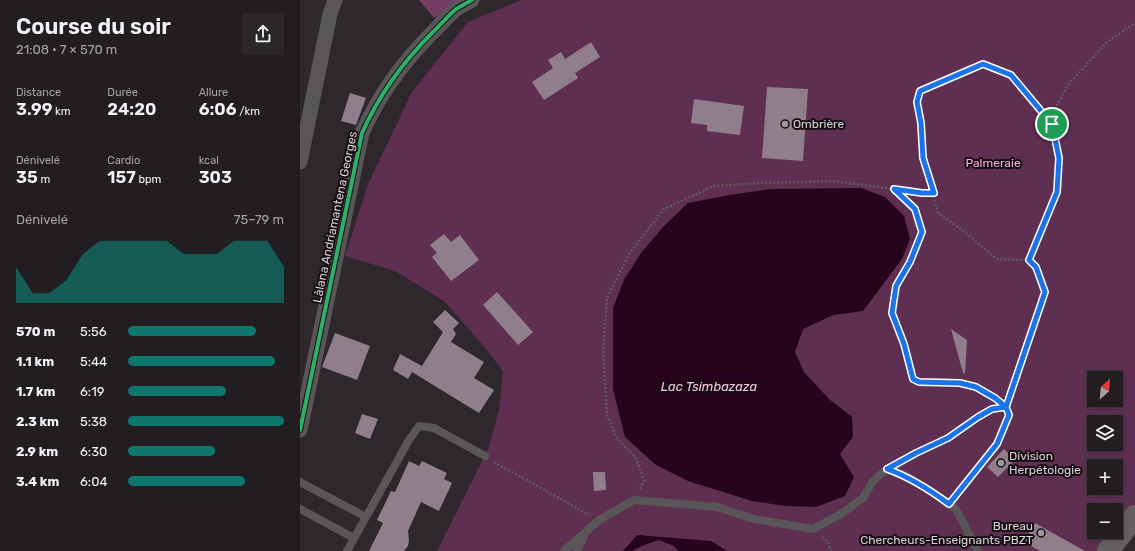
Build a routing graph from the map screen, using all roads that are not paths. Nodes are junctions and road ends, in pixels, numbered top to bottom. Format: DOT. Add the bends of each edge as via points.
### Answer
graph roads {
  1 [pos="335,0"];
  2 [pos="472,0"];
  3 [pos="300,162"];
  4 [pos="300,430"];
  5 [pos="485,456"];
  6 [pos="300,482"];
  7 [pos="300,509"];
  8 [pos="1135,516"];
  9 [pos="366,517"];
  10 [pos="586,532"];
  11 [pos="354,538"];
  12 [pos="347,551"];
  13 [pos="564,551"];
  14 [pos="577,551"];
  15 [pos="978,551"];
  16 [pos="1108,551"];
  1 -- 3 [label="street"];
  2 -- 4 [label="street, Làlana Andriamantena Georges" via="456,9 402,66 370,115 362,133"];
  5 -- 9 [label="lane" via="434,428 419,426"];
  6 -- 9 [label="lane"];
  7 -- 11 [label="lane"];
  8 -- 16 [label="street"];
  9 -- 11 [label="lane"];
  10 -- 13 [label="lane"];
  10 -- 14 [label="lane"];
  10 -- 15 [label="lane" via="599,520 634,500 717,507 754,519 813,529 841,514 863,498 873,481 887,469 904,475 956,509"];
  11 -- 12 [label="lane"];
}
